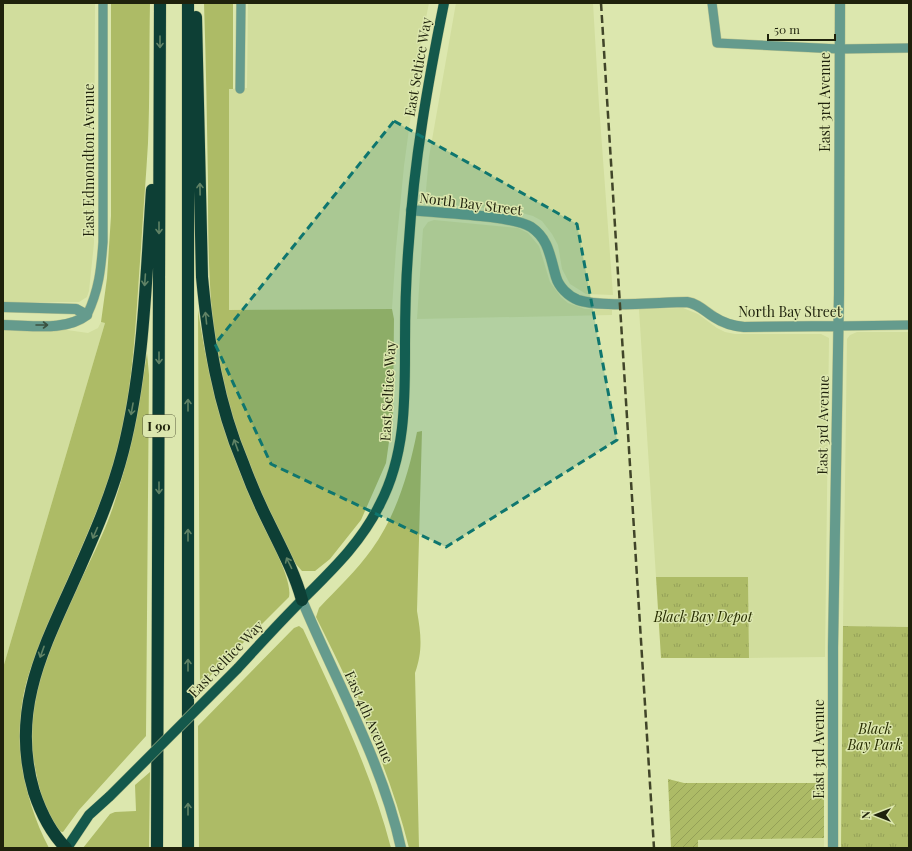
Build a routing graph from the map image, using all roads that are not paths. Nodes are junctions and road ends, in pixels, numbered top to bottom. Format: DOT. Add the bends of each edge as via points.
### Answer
graph roads {
  1 [pos="103,3"];
  2 [pos="160,3"];
  3 [pos="188,3"];
  4 [pos="195,3"];
  5 [pos="241,3"];
  6 [pos="444,3"];
  7 [pos="712,3"];
  8 [pos="840,3"];
  9 [pos="909,48"];
  10 [pos="839,49"];
  11 [pos="160,88"];
  12 [pos="240,88"];
  13 [pos="411,210"];
  14 [pos="3,307"];
  15 [pos="87,315"];
  16 [pos="3,325"];
  17 [pos="909,325"];
  18 [pos="838,326"];
  19 [pos="302,600"];
  20 [pos="66,848"];
  21 [pos="157,848"];
  22 [pos="188,848"];
  23 [pos="401,848"];
  24 [pos="832,848"];
  1 -- 15 [label="street, East Edmondton Avenue" via="103,242 96,297"];
  2 -- 11 [label="highway, I 90, one-way"];
  22 -- 3 [label="highway, I 90, one-way"];
  19 -- 4 [label="highway, one-way" via="291,567 266,518 239,455 212,361 202,277"];
  5 -- 12 [label="street"];
  6 -- 13 [label="main road, East Seltice Way" via="421,127"];
  7 -- 10 [label="street" via="717,43"];
  8 -- 10 [label="street, East 3rd Avenue"];
  9 -- 10 [label="street"];
  10 -- 18 [label="street, East 3rd Avenue"];
  11 -- 20 [label="highway, one-way" via="140,344 129,426 106,505 43,650 30,692 26,716 26,753 30,779 44,820"];
  11 -- 21 [label="highway, I 90, one-way"];
  13 -- 18 [label="street, North Bay Street" via="506,219 529,226 538,232 547,244 559,284 569,295 581,301 687,302 732,326"];
  13 -- 19 [label="main road, East Seltice Way" via="406,284 405,396 397,462 380,504 362,536"];
  14 -- 15 [label="street" via="76,308"];
  16 -- 15 [label="street, one-way" via="61,326 78,322"];
  17 -- 18 [label="street, North Bay Street"];
  18 -- 24 [label="street, East 3rd Avenue"];
  19 -- 20 [label="main road, East Seltice Way, bridge" via="90,815"];
  19 -- 23 [label="street, East 4th Avenue" via="374,763"];
}
